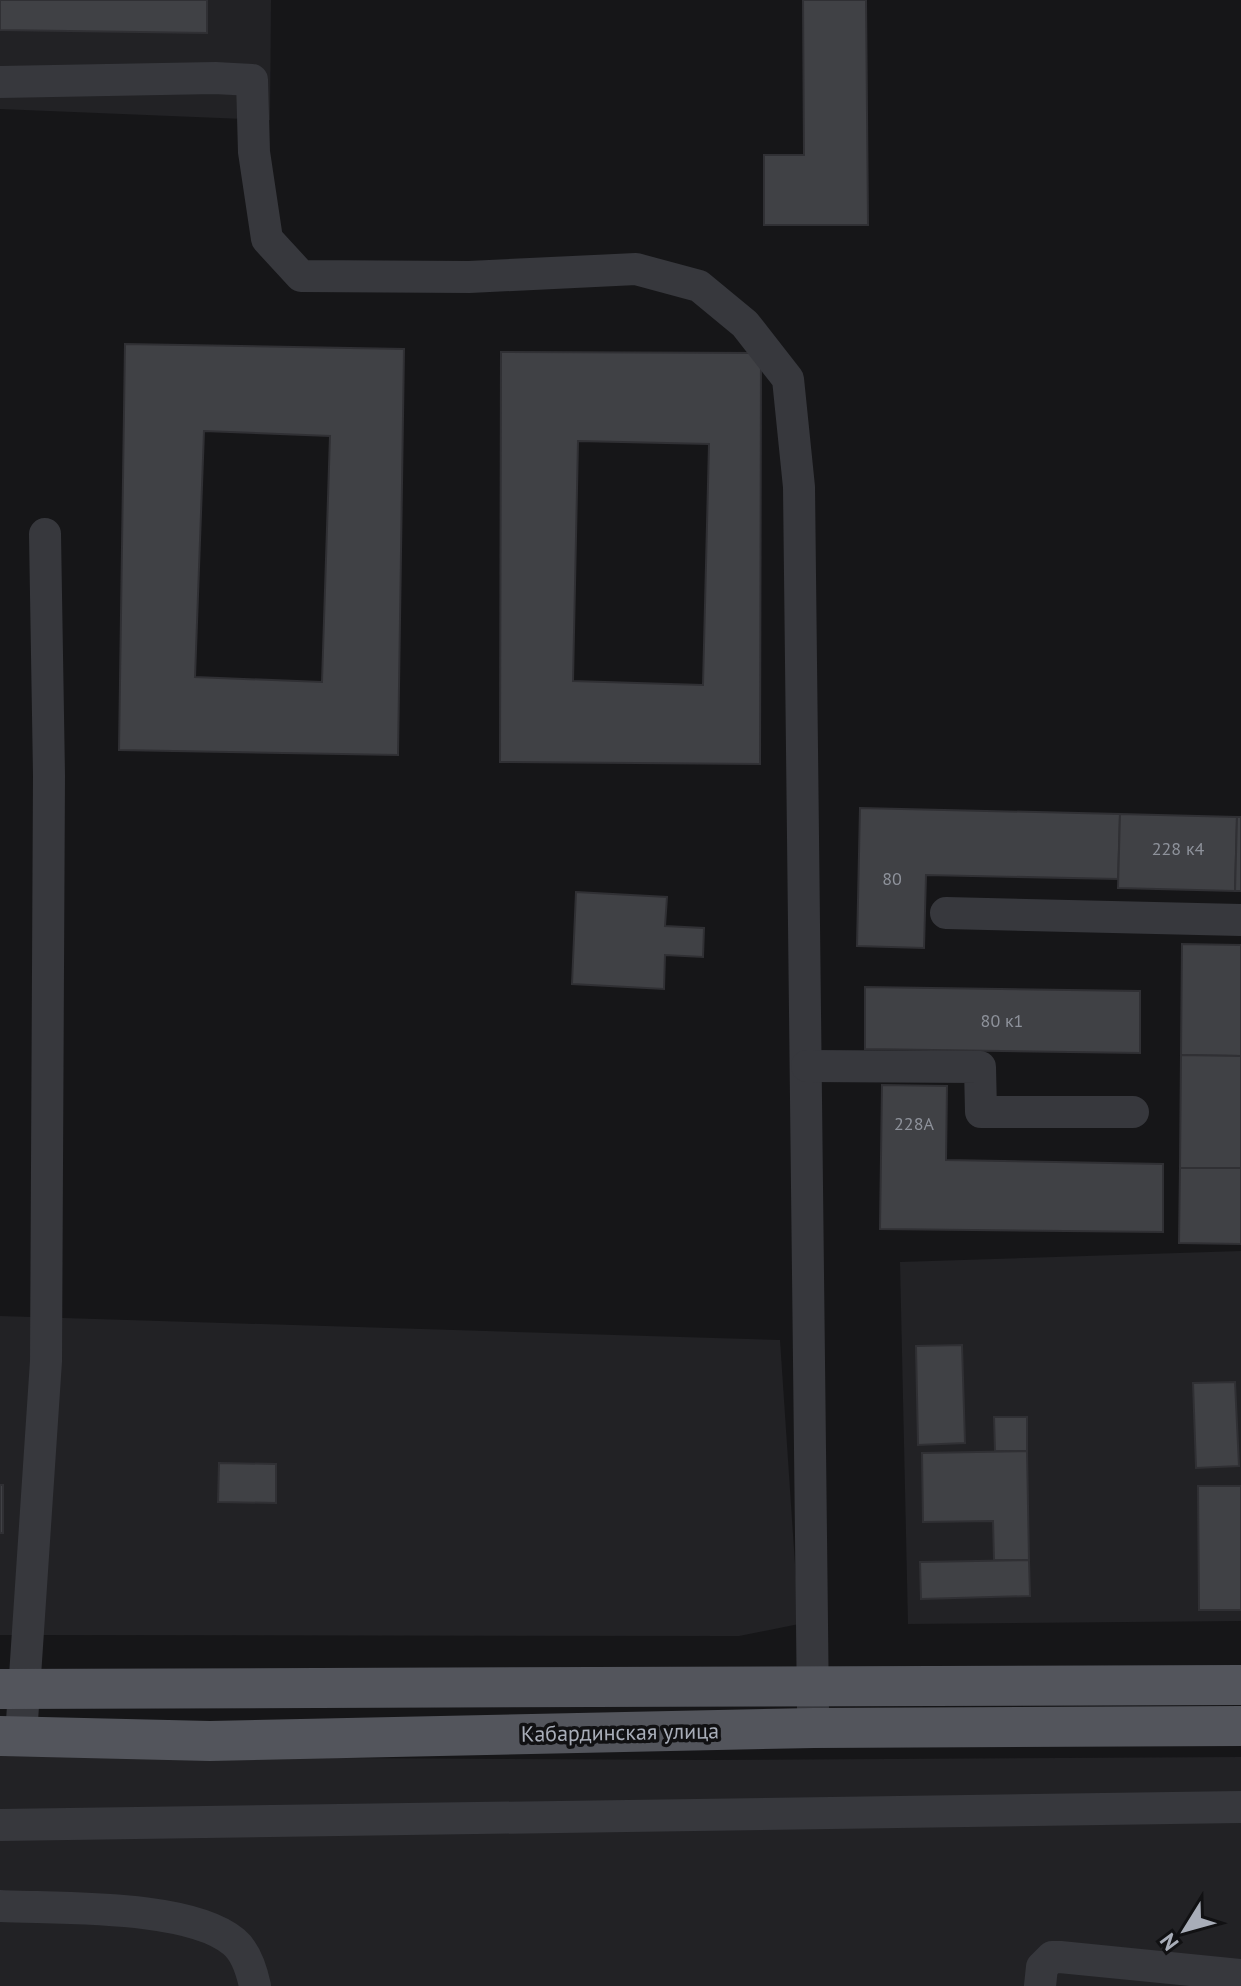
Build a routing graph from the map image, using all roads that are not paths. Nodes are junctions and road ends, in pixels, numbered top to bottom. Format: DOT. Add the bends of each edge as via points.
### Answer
graph roads {
  1 [pos="0,82"];
  2 [pos="45,534"];
  3 [pos="946,913"];
  4 [pos="1241,920"];
  5 [pos="807,1066"];
  6 [pos="1133,1112"];
  7 [pos="1241,1685"];
  8 [pos="812,1688"];
  9 [pos="12,1689"];
  10 [pos="1241,1726"];
  11 [pos="814,1728"];
  12 [pos="10,1736"];
  13 [pos="1241,1807"];
  14 [pos="0,1825"];
  15 [pos="0,1906"];
  16 [pos="1241,1975"];
  17 [pos="255,1986"];
  18 [pos="1040,1986"];
  1 -- 5 [label="lane" via="252,80 254,152 267,239 301,276 469,277 636,269 699,286 745,324 788,379 799,487"];
  2 -- 9 [label="lane" via="46,1361"];
  3 -- 4 [label="lane"];
  5 -- 6 [label="lane" via="980,1067 981,1112"];
  5 -- 8 [label="lane"];
  7 -- 8 [label="main road, Кабардинская улица"];
  8 -- 9 [label="main road, Кабардинская улица"];
  8 -- 11 [label="lane"];
  9 -- 12 [label="lane"];
  10 -- 11 [label="main road, Кабардинская улица"];
  11 -- 12 [label="main road, Кабардинская улица" via="210,1741"];
  13 -- 14 [label="lane"];
  15 -- 17 [label="lane" via="166,1914 236,1943"];
  16 -- 18 [label="lane" via="1052,1957 1042,1967"];
}
